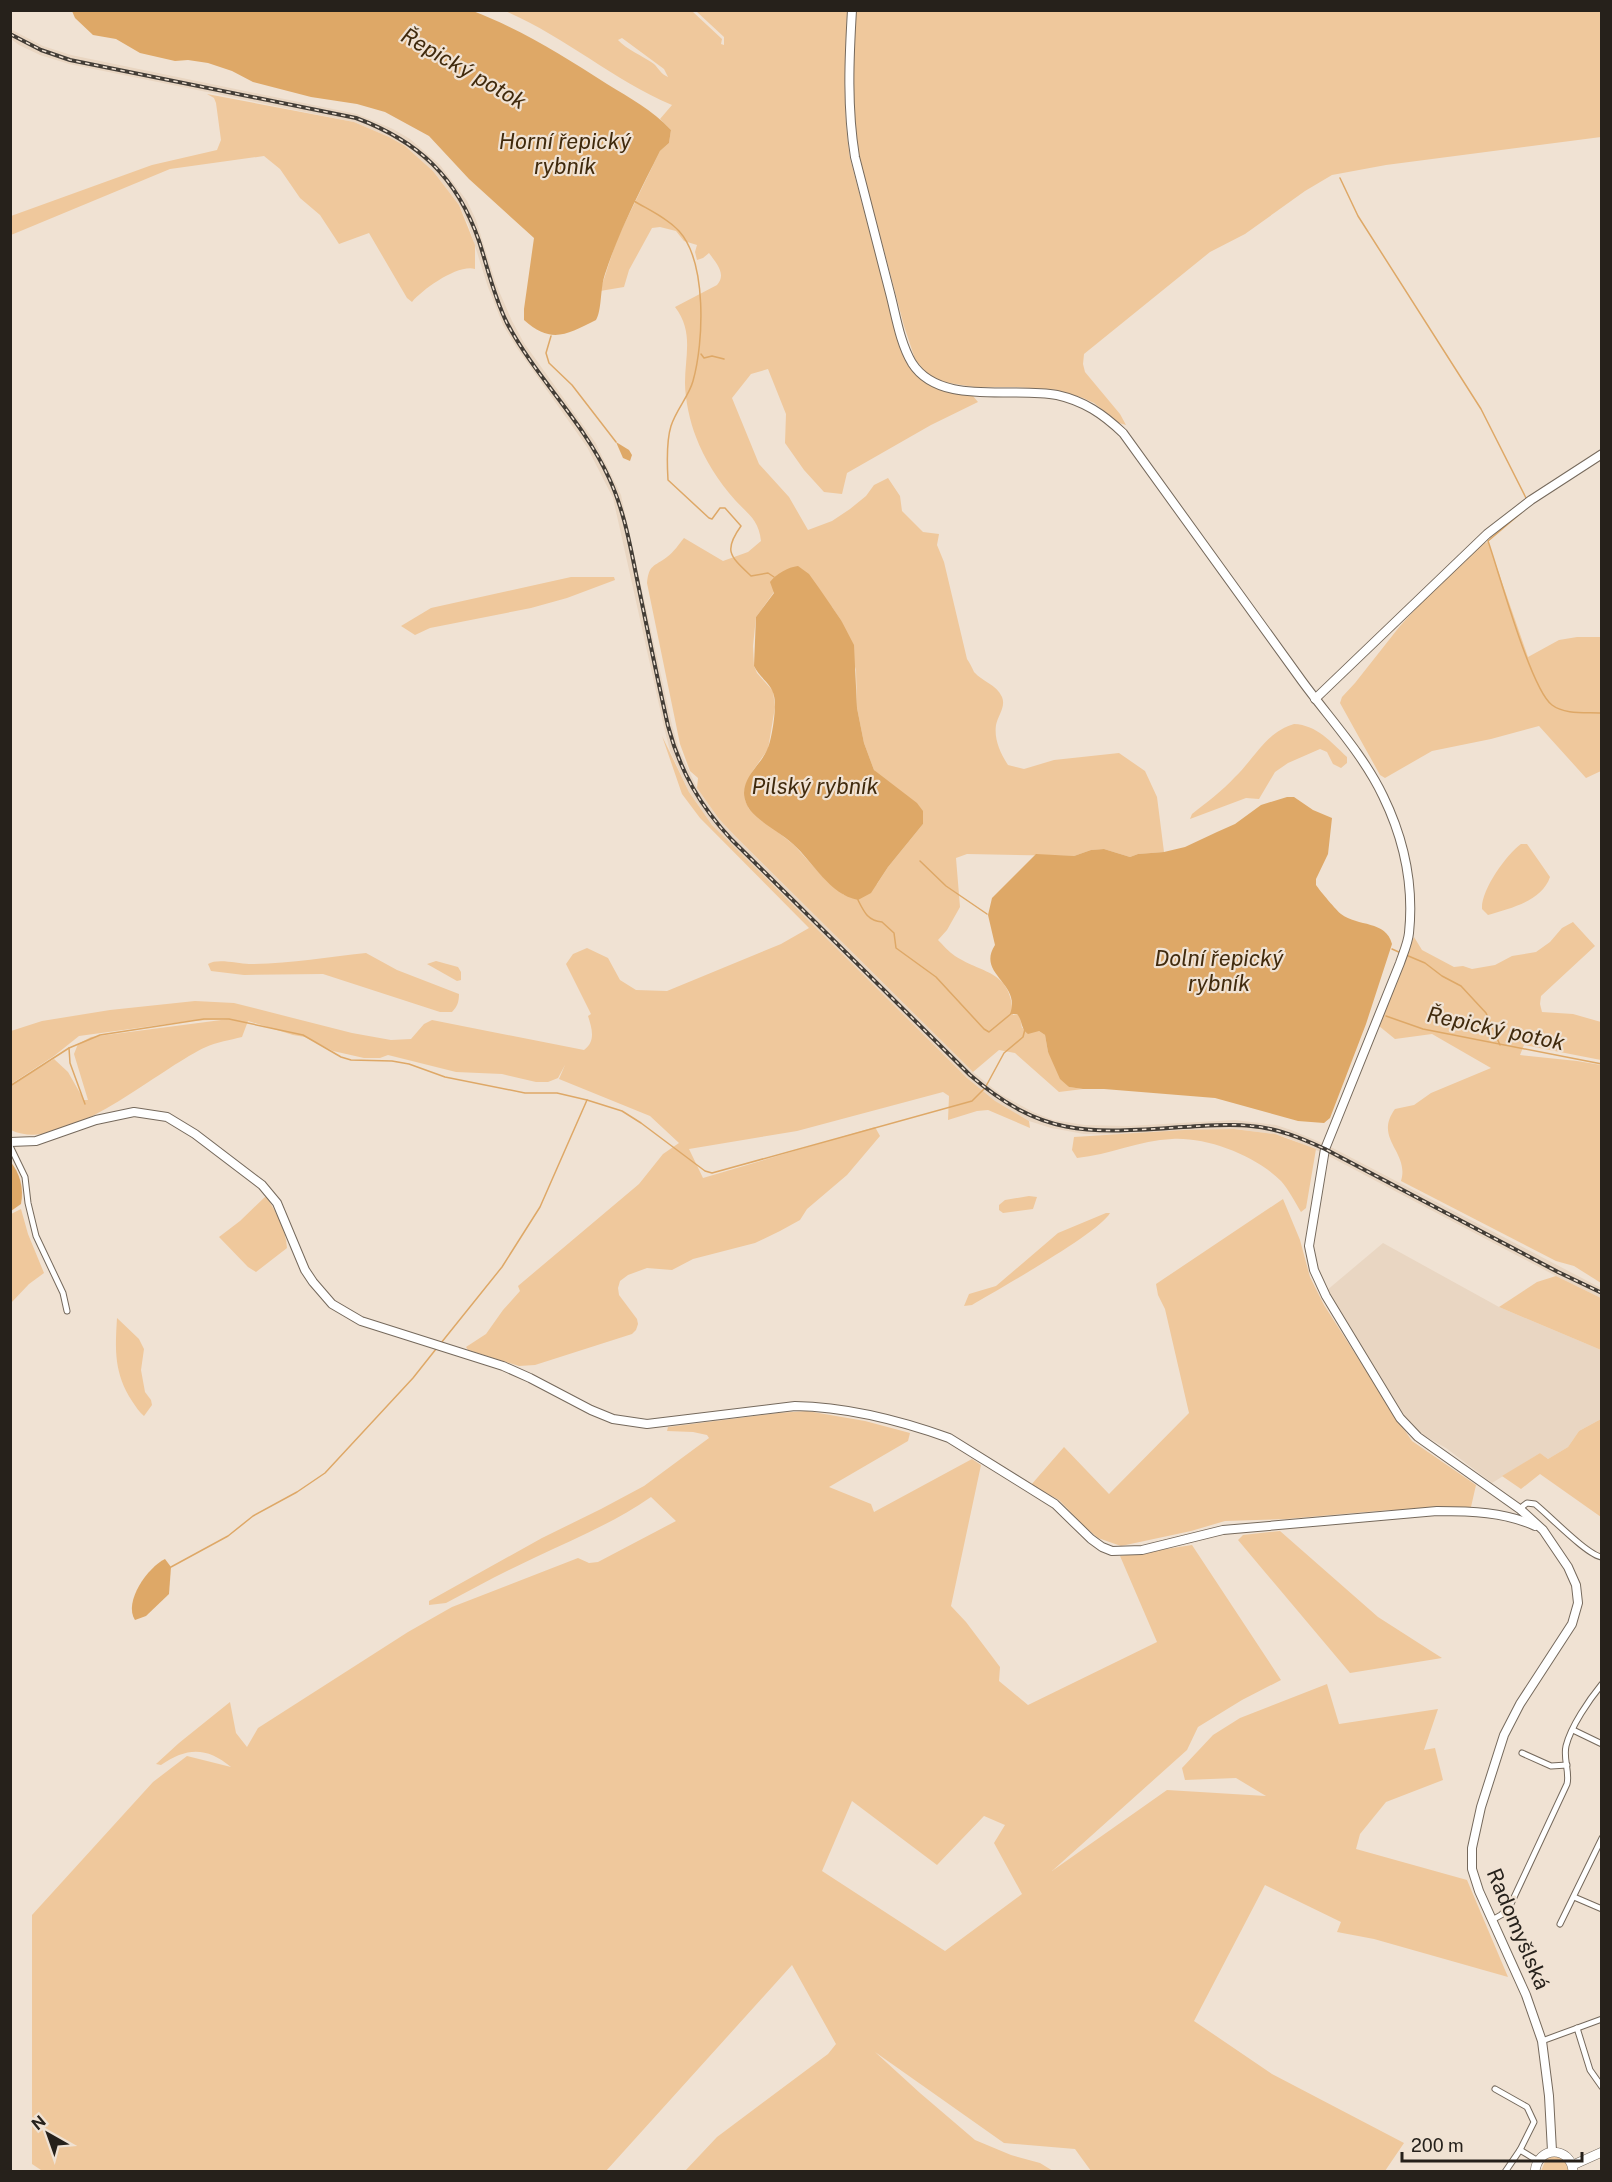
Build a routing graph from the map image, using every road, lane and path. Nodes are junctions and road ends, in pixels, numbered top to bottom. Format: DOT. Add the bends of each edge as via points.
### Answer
graph roads {
  1 [pos="852,10"];
  2 [pos="1602,454"];
  3 [pos="1315,699"];
  4 [pos="10,1144"];
  5 [pos="67,1311"];
  6 [pos="1519,1514"];
  7 [pos="1602,1557"];
  8 [pos="1602,1684"];
  9 [pos="1574,1730"];
  10 [pos="1602,1744"];
  11 [pos="1522,1753"];
  12 [pos="1567,1765"];
  13 [pos="1602,1838"];
  14 [pos="1574,1897"];
  15 [pos="1602,1909"];
  16 [pos="1492,1920"];
  17 [pos="1560,1923"];
  18 [pos="1602,2019"];
  19 [pos="1577,2028"];
  20 [pos="1542,2041"];
  21 [pos="1602,2086"];
  22 [pos="1495,2089"];
  23 [pos="1520,2150"];
  24 [pos="1552,2151"];
  25 [pos="1602,2152"];
  26 [pos="1538,2161"];
  27 [pos="1573,2168"];
  28 [pos="1505,2172"];
  29 [pos="1535,2172"];
  1 -- 3 [label="main road, Radomyšlská" via="850,129 911,362 928,381 942,386 974,392 1056,395 1082,402 1106,417 1123,433"];
  2 -- 3 [label="main road" via="1487,534"];
  3 -- 6 [label="main road, Radomyšlská" via="1384,796 1403,853 1411,895 1409,935 1400,963 1322,1161 1309,1246 1318,1282 1410,1429"];
  4 -- 5 [label="street" via="25,1177 36,1236 63,1293"];
  4 -- 6 [label="main road" via="36,1141 114,1115 134,1112 166,1117 262,1185 277,1203 313,1282 332,1304 362,1321 502,1366 613,1419 647,1424 795,1406 863,1413 931,1432 949,1438 1055,1504 1091,1539 1112,1551 1142,1550 1233,1528 1437,1511"];
  6 -- 7 [label="street" via="1527,1503 1534,1504 1587,1550"];
  6 -- 16 [label="main road, Radomyšlská" via="1543,1530 1573,1576 1578,1603 1572,1624 1504,1735 1482,1807 1472,1848 1472,1869"];
  8 -- 9 [label="street"];
  9 -- 10 [label="street"];
  9 -- 12 [label="street" via="1566,1745"];
  11 -- 12 [label="street" via="1551,1766"];
  12 -- 16 [label="street" via="1567,1784 1509,1908"];
  13 -- 14 [label="street"];
  14 -- 15 [label="street"];
  14 -- 17 [label="street"];
  16 -- 20 [label="main road, Radomyšlská"];
  18 -- 19 [label="street"];
  19 -- 20 [label="street"];
  19 -- 21 [label="street" via="1590,2070"];
  20 -- 24 [label="main road, Radomyšlská"];
  22 -- 23 [label="street" via="1527,2107 1534,2118"];
  23 -- 26 [label="street"];
  23 -- 28 [label="street"];
  24 -- 26 [label="main road"];
  24 -- 27 [label="main road" via="1567,2156"];
  25 -- 27 [label="main road"];
  26 -- 29 [label="main road"];
}
